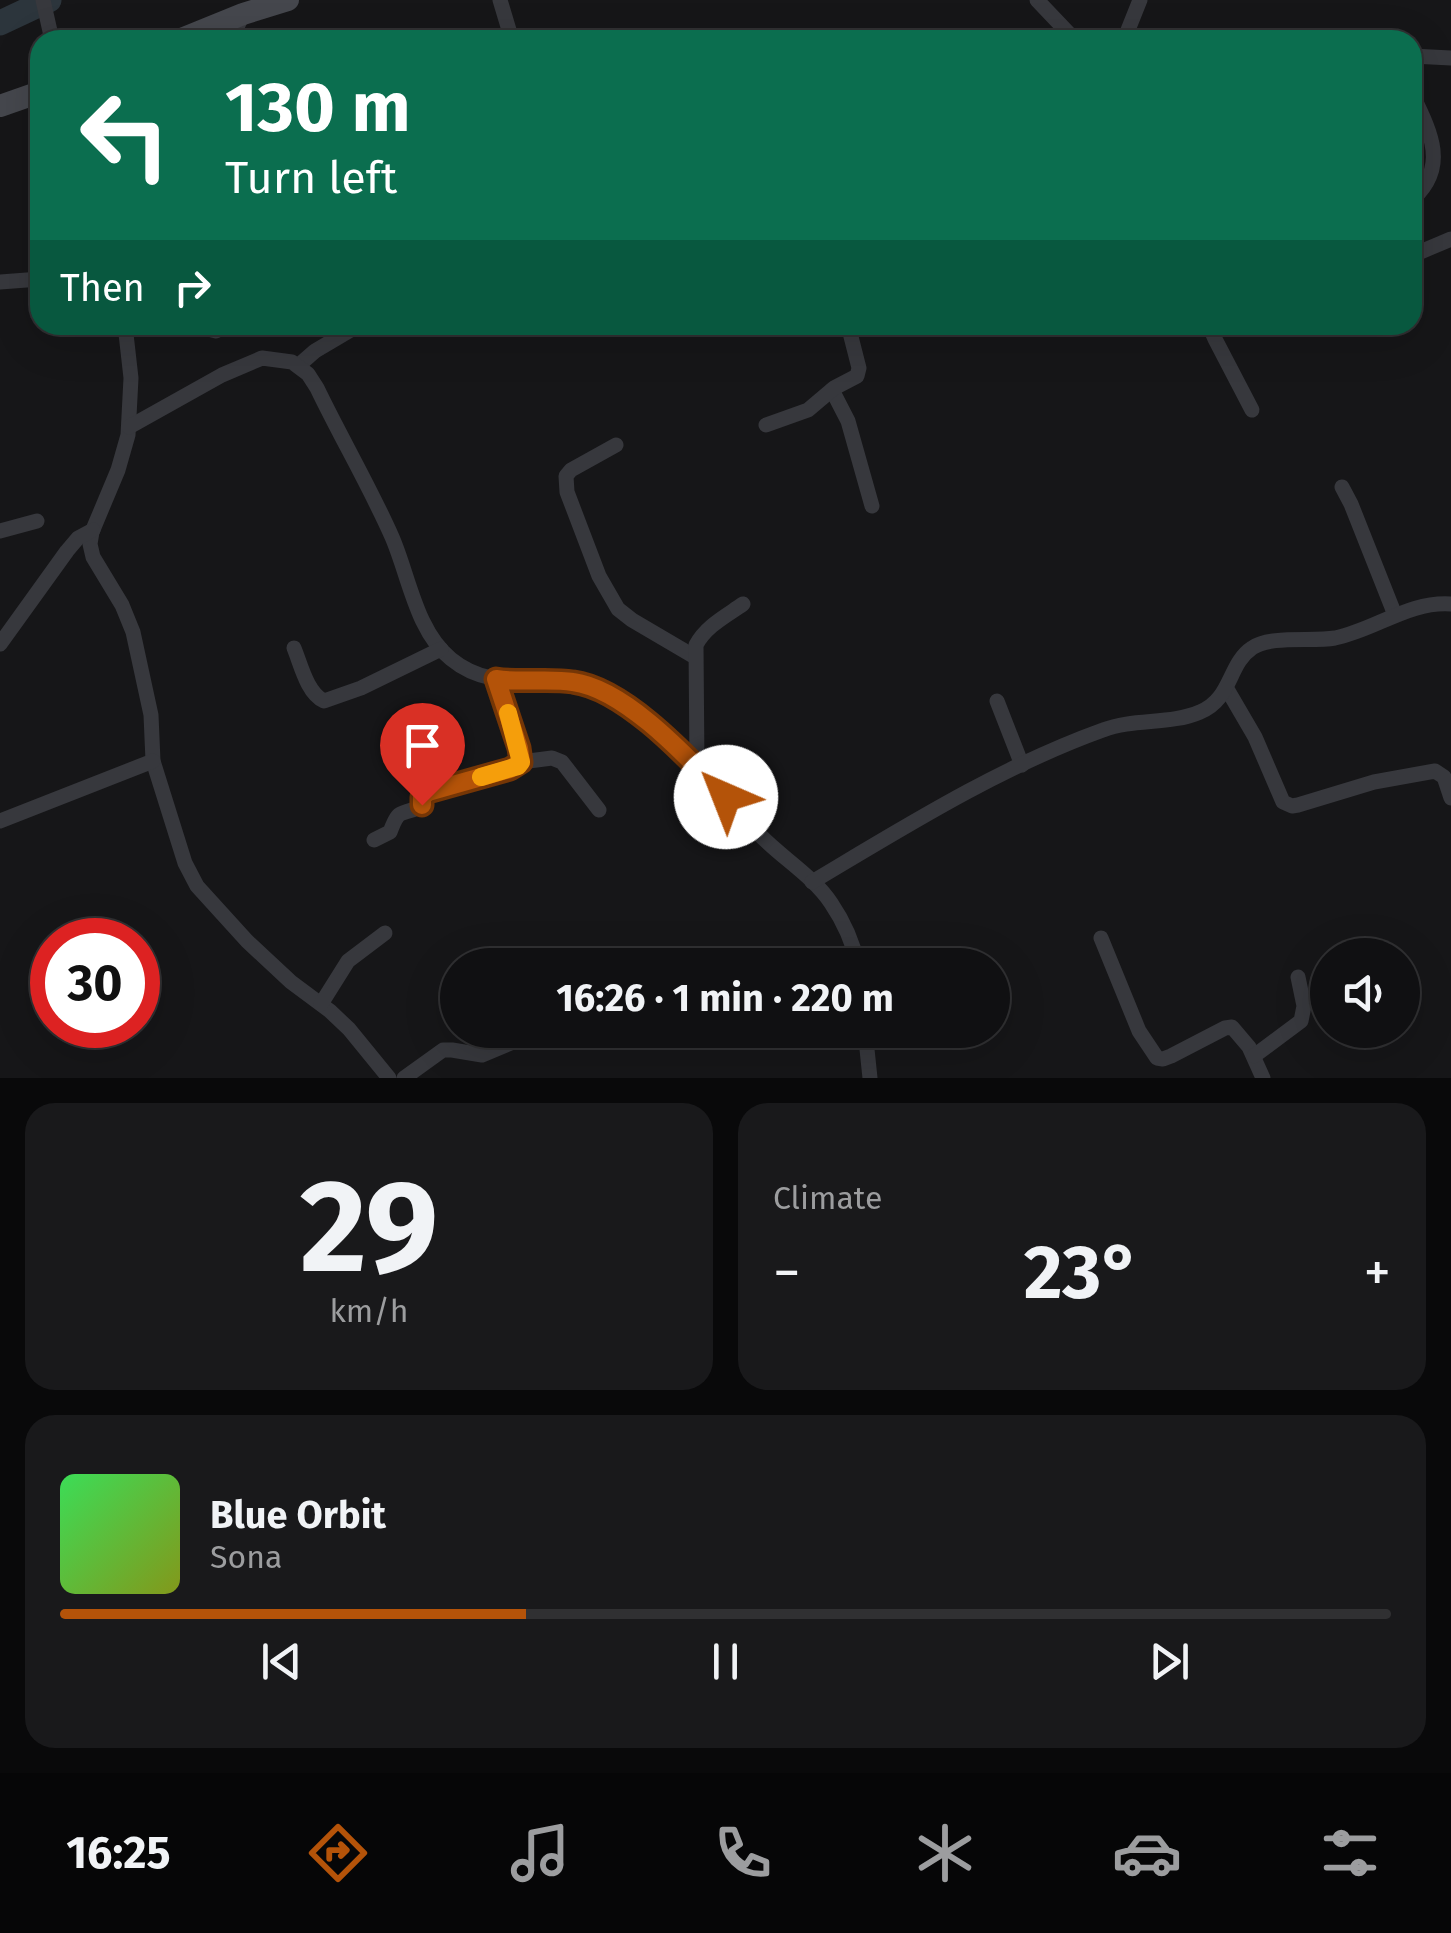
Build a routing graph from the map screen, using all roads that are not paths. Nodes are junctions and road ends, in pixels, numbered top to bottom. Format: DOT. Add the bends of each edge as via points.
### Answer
graph roads {
  1 [pos="288,0"];
  2 [pos="500,0"];
  3 [pos="1037,0"];
  4 [pos="1140,0"];
  5 [pos="43,3"];
  6 [pos="244,14"];
  7 [pos="50,30"];
  8 [pos="203,30"];
  9 [pos="236,30"];
  10 [pos="509,30"];
  11 [pos="1066,30"];
  12 [pos="1128,30"];
  13 [pos="1422,57"];
  14 [pos="1451,58"];
  15 [pos="30,96"];
  16 [pos="0,106"];
  17 [pos="1422,115"];
  18 [pos="1422,189"];
  19 [pos="1451,239"];
  20 [pos="1422,251"];
  21 [pos="30,280"];
  22 [pos="0,282"];
  23 [pos="126,335"];
  24 [pos="342,335"];
  25 [pos="851,335"];
  26 [pos="1213,335"];
  27 [pos="299,366"];
  28 [pos="832,390"];
  29 [pos="1252,410"];
  30 [pos="766,425"];
  31 [pos="129,427"];
  32 [pos="616,445"];
  33 [pos="1342,487"];
  34 [pos="872,506"];
  35 [pos="36,521"];
  36 [pos="93,530"];
  37 [pos="0,531"];
  38 [pos="743,604"];
  39 [pos="1451,604"];
  40 [pos="1395,616"];
  41 [pos="0,644"];
  42 [pos="294,648"];
  43 [pos="441,648"];
  44 [pos="695,656"];
  45 [pos="496,679"];
  46 [pos="1226,689"];
  47 [pos="996,701"];
  48 [pos="153,761"];
  49 [pos="521,762"];
  50 [pos="1022,765"];
  51 [pos="697,766"];
  52 [pos="1451,798"];
  53 [pos="599,810"];
  54 [pos="0,821"];
  55 [pos="374,840"];
  56 [pos="812,882"];
  57 [pos="385,933"];
  58 [pos="1101,938"];
  59 [pos="854,948"];
  60 [pos="1298,977"];
  61 [pos="320,1004"];
  62 [pos="500,1048"];
  63 [pos="866,1048"];
  64 [pos="1254,1056"];
  65 [pos="389,1078"];
  66 [pos="404,1078"];
  67 [pos="870,1078"];
  68 [pos="1263,1078"];
  1 -- 6 [label="main road"];
  2 -- 10 [label="street"];
  3 -- 11 [label="street"];
  4 -- 12 [label="street"];
  5 -- 7 [label="street"];
  6 -- 8 [label="main road"];
  6 -- 9 [label="street"];
  13 -- 14 [label="street"];
  15 -- 16 [label="main road"];
  17 -- 18 [label="street" via="1434,146"];
  19 -- 20 [label="street"];
  21 -- 22 [label="street"];
  23 -- 31 [label="street"];
  24 -- 27 [label="street"];
  25 -- 28 [label="street" via="859,373"];
  26 -- 29 [label="street"];
  27 -- 31 [label="street" via="286,359 251,361"];
  27 -- 43 [label="street" via="374,499 422,618"];
  28 -- 30 [label="street" via="808,410"];
  28 -- 34 [label="street"];
  31 -- 36 [label="street"];
  32 -- 44 [label="street" via="566,476 598,576 618,609"];
  33 -- 40 [label="street"];
  35 -- 37 [label="street"];
  36 -- 41 [label="street" via="66,550"];
  36 -- 48 [label="street" via="92,552 136,643"];
  38 -- 44 [label="street" via="701,635"];
  39 -- 40 [label="street"];
  40 -- 46 [label="street" via="1338,638 1256,645"];
  42 -- 43 [label="street" via="312,690 324,701"];
  43 -- 45 [label="street" via="462,667"];
  44 -- 51 [label="street"];
  45 -- 49 [label="street"];
  45 -- 51 [label="street" via="596,688"];
  46 -- 50 [label="street" via="1196,714 1118,724"];
  46 -- 52 [label="street" via="1286,805 1435,771"];
  47 -- 50 [label="street"];
  48 -- 54 [label="street"];
  48 -- 61 [label="street" via="184,863 198,886 247,941"];
  49 -- 53 [label="street" via="562,762"];
  49 -- 55 [label="street" via="428,792 420,806 395,816 390,832"];
  50 -- 56 [label="street"];
  51 -- 56 [label="street"];
  56 -- 59 [label="street" via="830,900"];
  57 -- 61 [label="street" via="348,961"];
  58 -- 64 [label="street" via="1156,1058 1229,1028"];
  60 -- 64 [label="street" via="1301,1021"];
  61 -- 65 [label="street"];
  62 -- 66 [label="street" via="482,1056 443,1050"];
  63 -- 67 [label="street"];
  64 -- 68 [label="street"];
}
